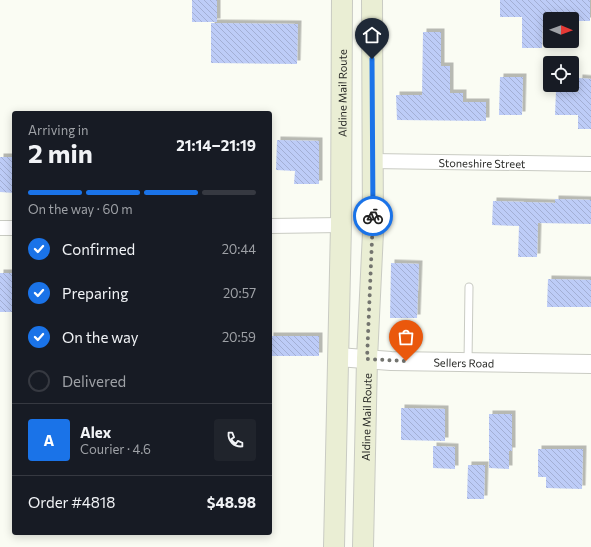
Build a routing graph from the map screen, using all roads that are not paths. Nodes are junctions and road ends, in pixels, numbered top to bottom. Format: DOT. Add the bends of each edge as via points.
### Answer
graph roads {
  1 [pos="342,0"];
  2 [pos="372,0"];
  3 [pos="372,161"];
  4 [pos="591,164"];
  5 [pos="341,225"];
  6 [pos="272,226"];
  7 [pos="0,228"];
  8 [pos="12,228"];
  9 [pos="469,287"];
  10 [pos="338,357"];
  11 [pos="367,359"];
  12 [pos="468,362"];
  13 [pos="591,364"];
  14 [pos="334,547"];
  15 [pos="363,547"];
  1 -- 5 [label="main road, Aldine Mail Route"];
  2 -- 3 [label="main road, Aldine Mail Route"];
  3 -- 4 [label="street, Stoneshire Street"];
  3 -- 11 [label="main road, Aldine Mail Route" via="373,232"];
  5 -- 6 [label="street"];
  5 -- 10 [label="main road, Aldine Mail Route"];
  7 -- 8 [label="street"];
  9 -- 12 [label="lane"];
  10 -- 11 [label="street, Sellers Road"];
  10 -- 14 [label="main road, Aldine Mail Route"];
  11 -- 12 [label="street, Sellers Road"];
  11 -- 15 [label="main road, Aldine Mail Route"];
  12 -- 13 [label="street, Sellers Road"];
}
